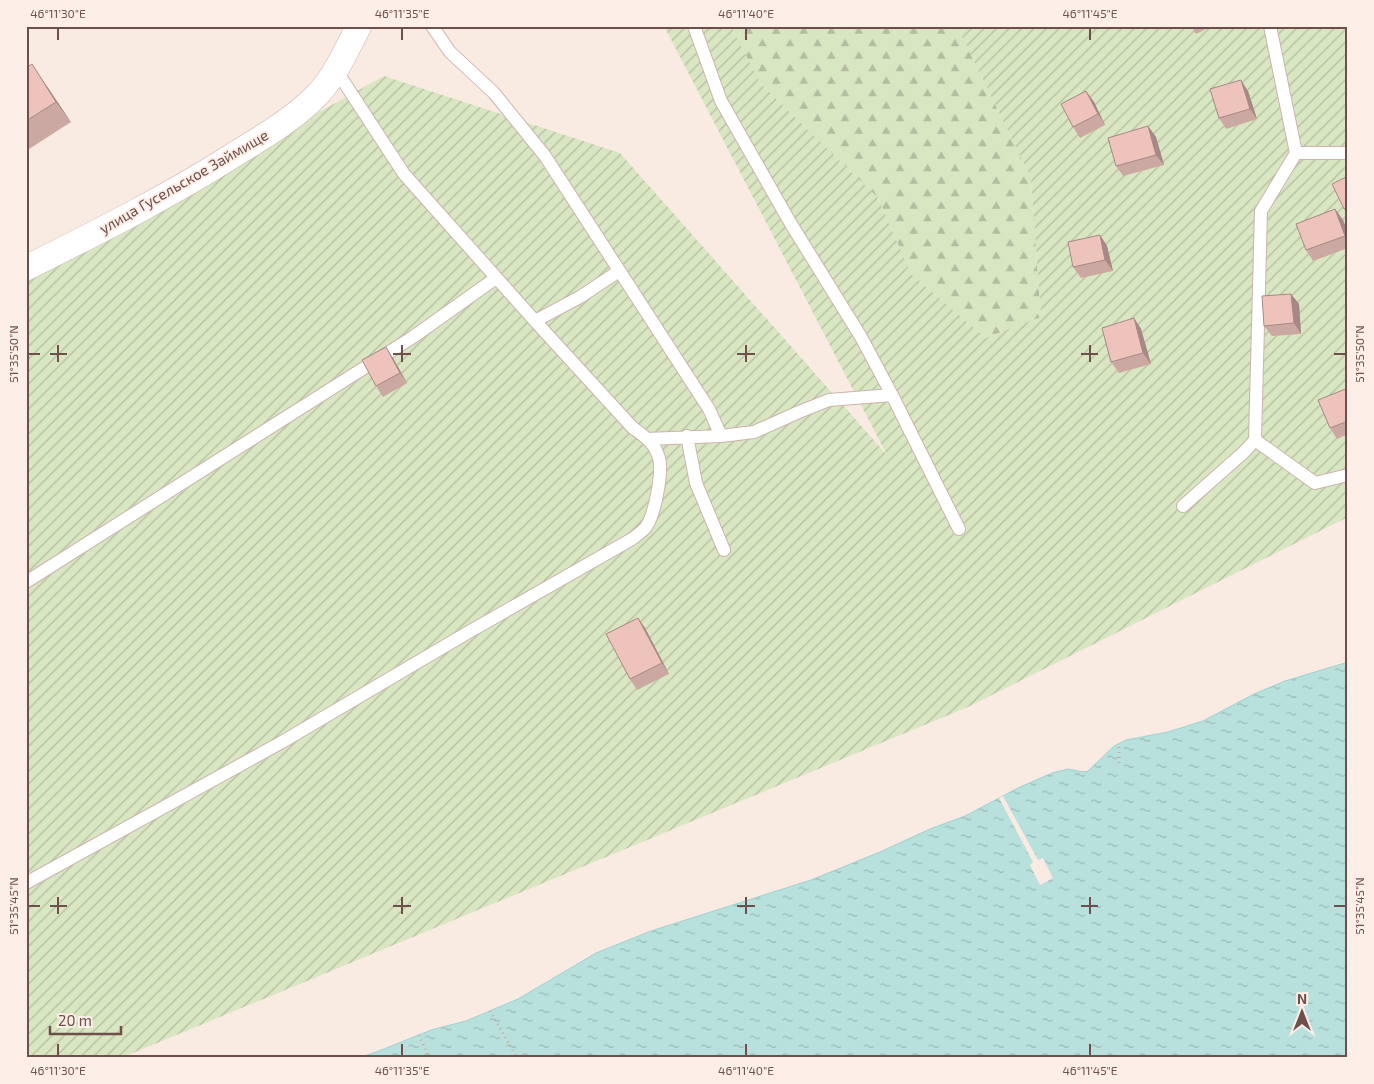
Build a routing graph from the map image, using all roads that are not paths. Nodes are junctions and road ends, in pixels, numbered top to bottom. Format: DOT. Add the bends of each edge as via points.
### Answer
graph roads {
  1 [pos="359,26"];
  2 [pos="432,26"];
  3 [pos="694,26"];
  4 [pos="1270,26"];
  5 [pos="336,70"];
  6 [pos="1296,153"];
  7 [pos="1348,153"];
  8 [pos="26,268"];
  9 [pos="620,271"];
  10 [pos="496,278"];
  11 [pos="535,322"];
  12 [pos="892,395"];
  13 [pos="687,436"];
  14 [pos="721,436"];
  15 [pos="648,439"];
  16 [pos="1255,440"];
  17 [pos="1348,476"];
  18 [pos="1183,506"];
  19 [pos="959,529"];
  20 [pos="724,550"];
  21 [pos="26,582"];
  22 [pos="26,883"];
  1 -- 5 [label="street, улица Гусельское Займище"];
  2 -- 9 [label="lane" via="450,52 494,93 544,156"];
  3 -- 12 [label="lane" via="721,100"];
  4 -- 6 [label="lane"];
  5 -- 8 [label="street, улица Гусельское Займище" via="316,96 278,128 158,200"];
  5 -- 10 [label="lane" via="404,174"];
  6 -- 7 [label="lane"];
  6 -- 16 [label="lane" via="1261,211"];
  9 -- 11 [label="lane"];
  9 -- 14 [label="lane" via="709,409"];
  10 -- 11 [label="lane"];
  10 -- 21 [label="lane" via="413,337"];
  11 -- 15 [label="lane" via="632,427"];
  12 -- 14 [label="lane" via="829,400 754,432"];
  12 -- 19 [label="lane"];
  13 -- 14 [label="lane"];
  13 -- 15 [label="lane"];
  13 -- 20 [label="lane" via="696,483"];
  15 -- 22 [label="lane" via="659,455 656,501 646,527 632,539 282,742"];
  16 -- 17 [label="lane" via="1315,483"];
  16 -- 18 [label="lane"];
}
